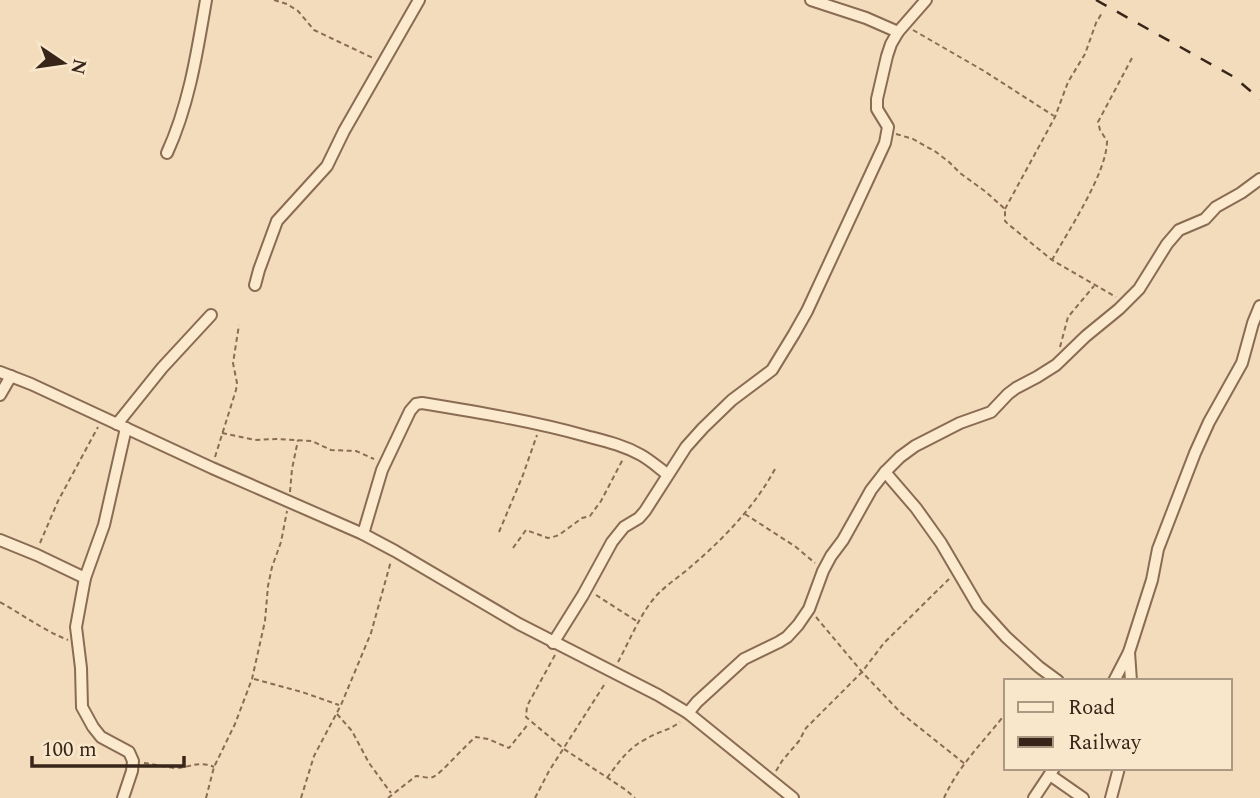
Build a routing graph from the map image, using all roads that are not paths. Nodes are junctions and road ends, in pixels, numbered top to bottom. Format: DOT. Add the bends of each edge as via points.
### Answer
graph roads {
  1 [pos="206,0"];
  2 [pos="419,0"];
  3 [pos="811,0"];
  4 [pos="926,0"];
  5 [pos="901,29"];
  6 [pos="167,153"];
  7 [pos="1260,179"];
  8 [pos="256,285"];
  9 [pos="1260,306"];
  10 [pos="211,315"];
  11 [pos="5,374"];
  12 [pos="0,395"];
  13 [pos="121,426"];
  14 [pos="885,472"];
  15 [pos="667,474"];
  16 [pos="363,534"];
  17 [pos="0,540"];
  18 [pos="85,578"];
  19 [pos="557,644"];
  20 [pos="1129,652"];
  21 [pos="1055,679"];
  22 [pos="1115,679"];
  23 [pos="1131,679"];
  24 [pos="688,713"];
  25 [pos="1118,770"];
  26 [pos="1052,772"];
  27 [pos="123,798"];
  28 [pos="793,798"];
  29 [pos="1034,798"];
  30 [pos="1083,798"];
  31 [pos="1111,798"];
  1 -- 6 [label="street" via="189,94"];
  2 -- 8 [label="street" via="327,166 277,221"];
  3 -- 5 [label="street"];
  4 -- 5 [label="street"];
  5 -- 15 [label="street" via="891,44 877,99 888,131 881,155 807,311 772,369 703,428"];
  7 -- 14 [label="street" via="1205,219 1179,230 1139,289 1056,365 1016,388 990,412 907,451"];
  9 -- 20 [label="street" via="1242,363 1203,435 1158,549"];
  10 -- 13 [label="street" via="162,368"];
  11 -- 12 [label="street"];
  11 -- 13 [label="street"];
  13 -- 16 [label="street"];
  13 -- 18 [label="street" via="104,524"];
  14 -- 21 [label="street" via="941,543 978,606"];
  14 -- 24 [label="street" via="823,571 805,617 787,637 744,659"];
  15 -- 16 [label="street" via="643,456 604,440 461,408 416,404 385,463"];
  15 -- 19 [label="street" via="645,511 611,542"];
  16 -- 19 [label="street"];
  17 -- 18 [label="street"];
  18 -- 27 [label="street" via="76,627 82,707 101,737 129,752 132,771"];
  19 -- 24 [label="street"];
  20 -- 22 [label="street"];
  20 -- 23 [label="street"];
  24 -- 28 [label="street"];
  25 -- 31 [label="street"];
  26 -- 29 [label="street"];
  26 -- 30 [label="street"];
}
